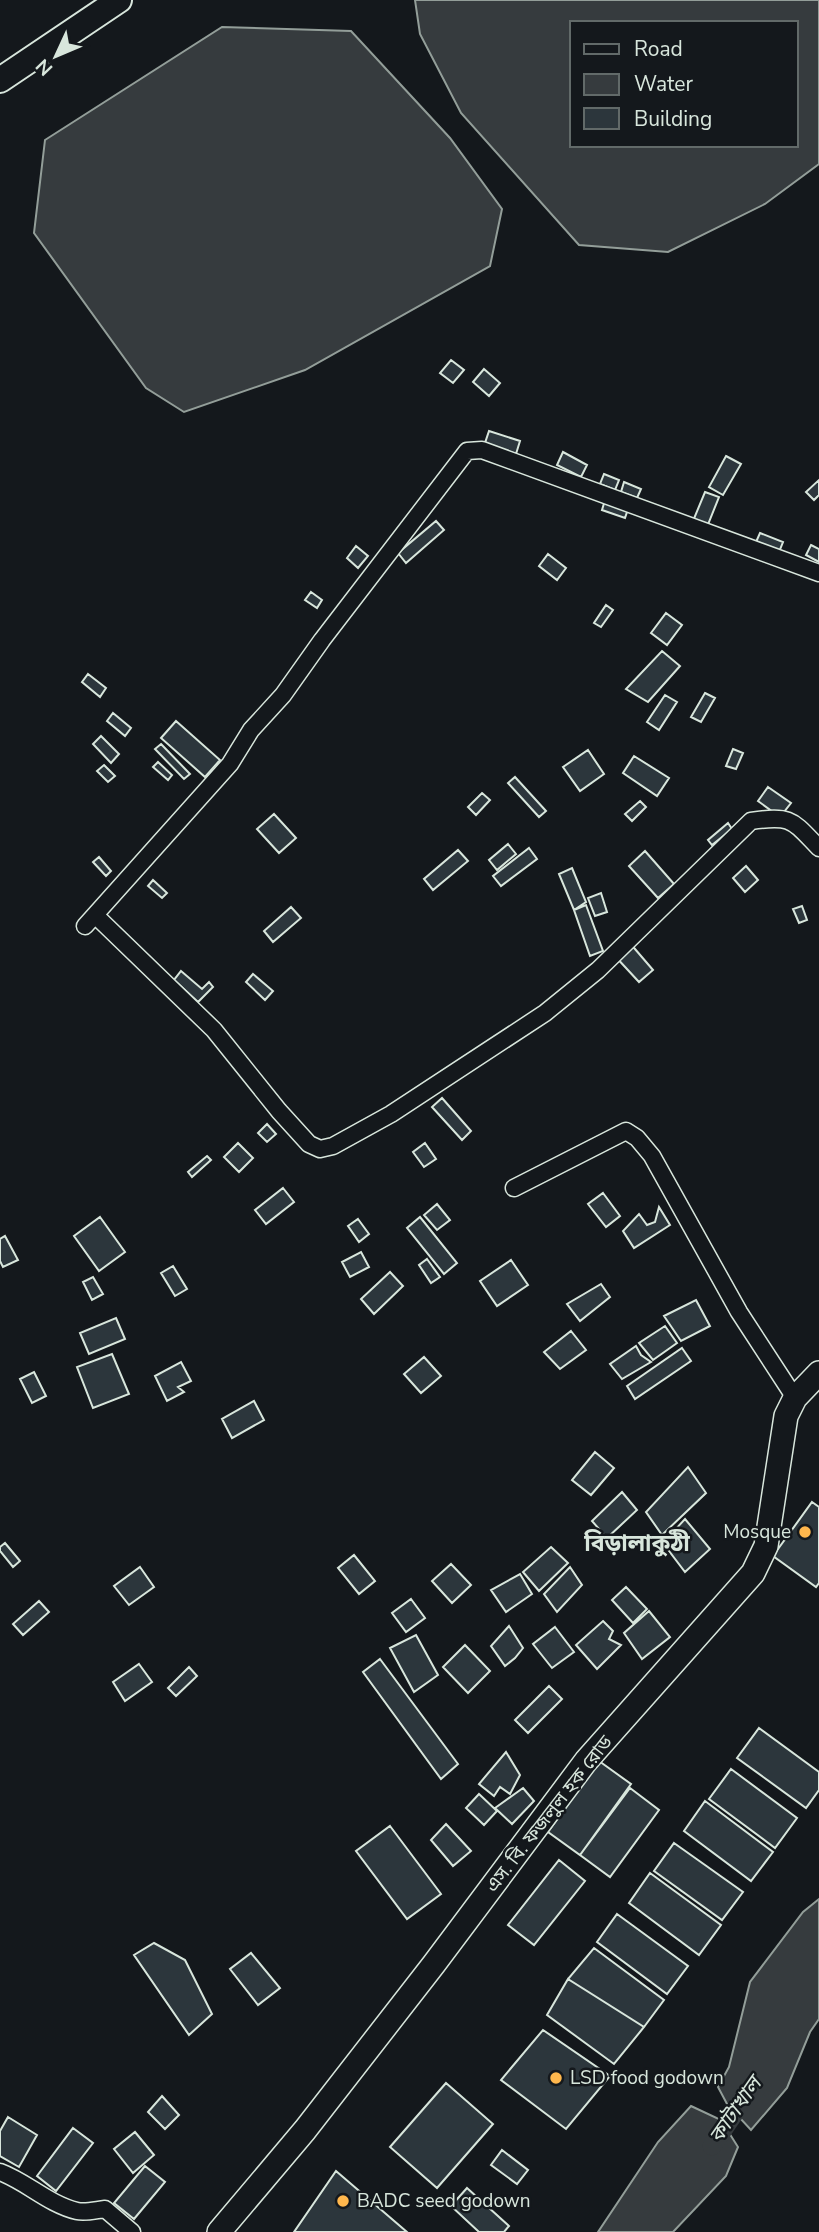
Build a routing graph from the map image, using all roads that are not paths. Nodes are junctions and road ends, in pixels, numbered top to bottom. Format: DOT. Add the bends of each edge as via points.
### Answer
graph roads {
  1 [pos="119,0"];
  2 [pos="0,80"];
  3 [pos="819,573"];
  4 [pos="819,848"];
  5 [pos="514,1188"];
  6 [pos="819,1373"];
  7 [pos="795,1398"];
  8 [pos="0,2172"];
  9 [pos="132,2232"];
  10 [pos="219,2232"];
  1 -- 2 [label="main road"];
  3 -- 4 [label="street" via="482,450 467,451 283,695 251,730 230,765 90,920 214,1030 279,1111 309,1144 320,1149 391,1114 545,1013 598,970 751,821 785,818"];
  5 -- 7 [label="street" via="626,1131 637,1138"];
  6 -- 7 [label="main road, এস. বি. ফজলুল হক রোড"];
  7 -- 10 [label="main road, এস. বি. ফজলুল হক রোড" via="786,1416 766,1546 752,1573 586,1761 435,1964"];
  8 -- 9 [label="street" via="53,2202 79,2211 105,2209"];
}
